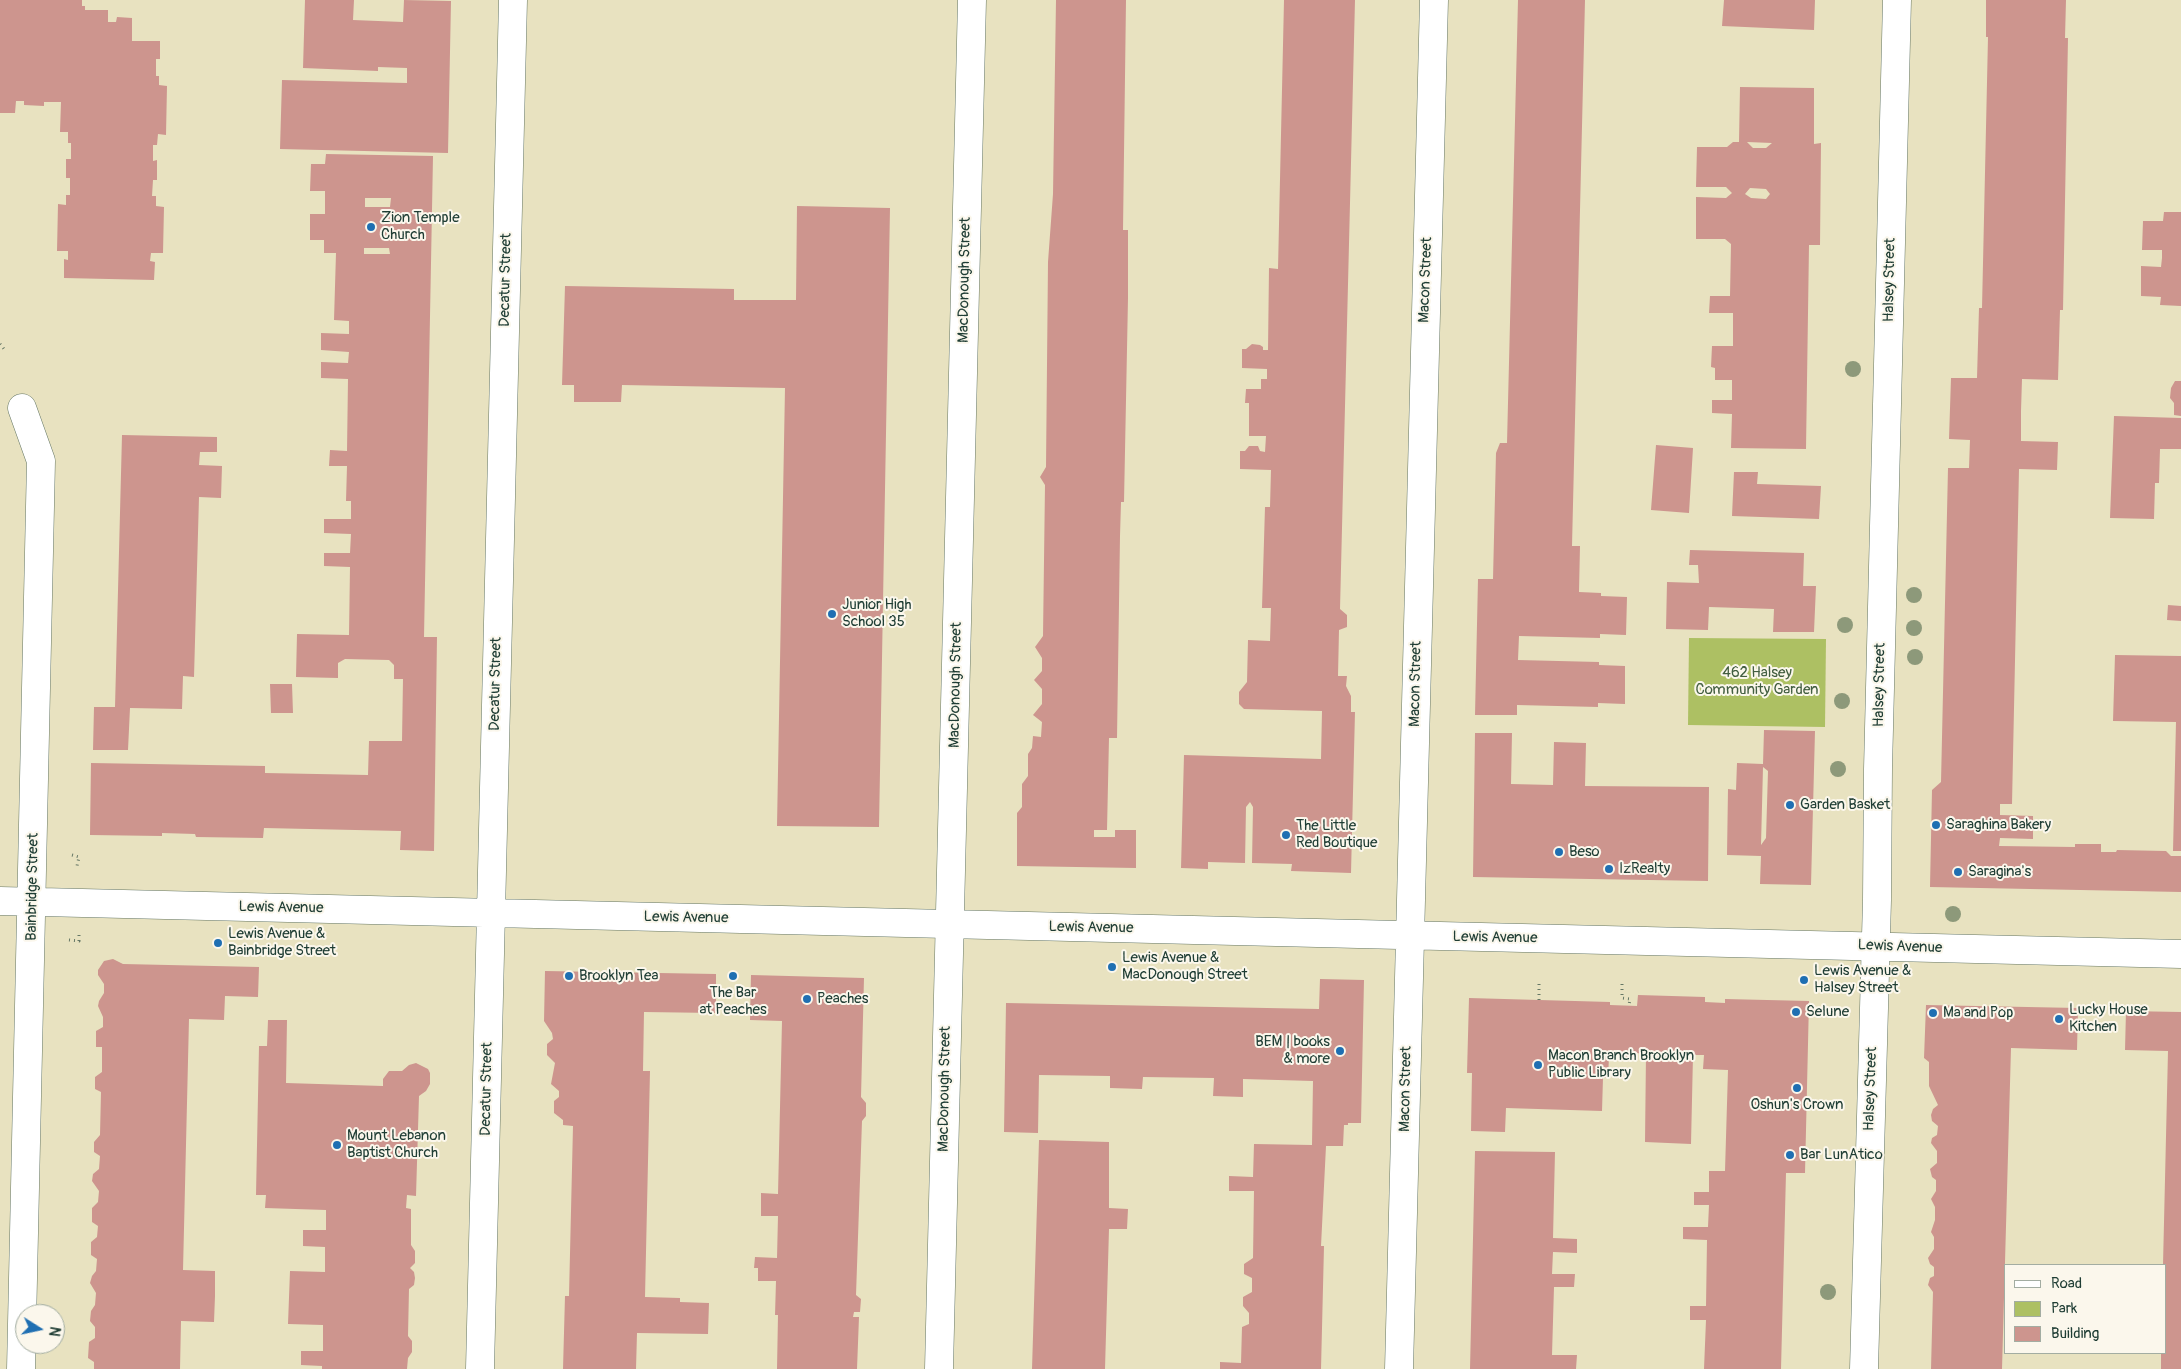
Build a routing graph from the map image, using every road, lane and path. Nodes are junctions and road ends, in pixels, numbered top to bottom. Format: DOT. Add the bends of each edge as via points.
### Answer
graph roads {
  1 [pos="513,0"];
  2 [pos="972,0"];
  3 [pos="1434,0"];
  4 [pos="1897,0"];
  5 [pos="0,344"];
  6 [pos="4,349"];
  7 [pos="22,408"];
  8 [pos="72,855"];
  9 [pos="76,866"];
  10 [pos="0,902"];
  11 [pos="32,902"];
  12 [pos="491,914"];
  13 [pos="950,924"];
  14 [pos="1409,936"];
  15 [pos="1875,947"];
  16 [pos="2181,954"];
  17 [pos="1540,982"];
  18 [pos="1622,984"];
  19 [pos="1539,1000"];
  20 [pos="1629,1006"];
  21 [pos="21,1369"];
  22 [pos="480,1369"];
  23 [pos="939,1369"];
  24 [pos="1399,1369"];
  25 [pos="1864,1369"];
  1 -- 12 [label="street, Decatur Street"];
  2 -- 13 [label="street, MacDonough Street"];
  3 -- 14 [label="street, Macon Street"];
  4 -- 15 [label="street, Halsey Street"];
  5 -- 6 [label="path"];
  7 -- 11 [label="street, Bainbridge Street" via="41,461"];
  8 -- 9 [label="path" via="79,857"];
  10 -- 11 [label="street, Lewis Avenue"];
  11 -- 12 [label="street, Lewis Avenue"];
  11 -- 21 [label="street, Bainbridge Street"];
  12 -- 13 [label="street, Lewis Avenue"];
  12 -- 22 [label="street, Decatur Street"];
  13 -- 14 [label="street, Lewis Avenue"];
  13 -- 23 [label="street, MacDonough Street"];
  14 -- 15 [label="street, Lewis Avenue"];
  14 -- 24 [label="street, Macon Street"];
  15 -- 16 [label="street, Lewis Avenue"];
  15 -- 25 [label="street, Halsey Street"];
  17 -- 19 [label="path"];
  18 -- 20 [label="path" via="1622,998 1630,999"];
}
